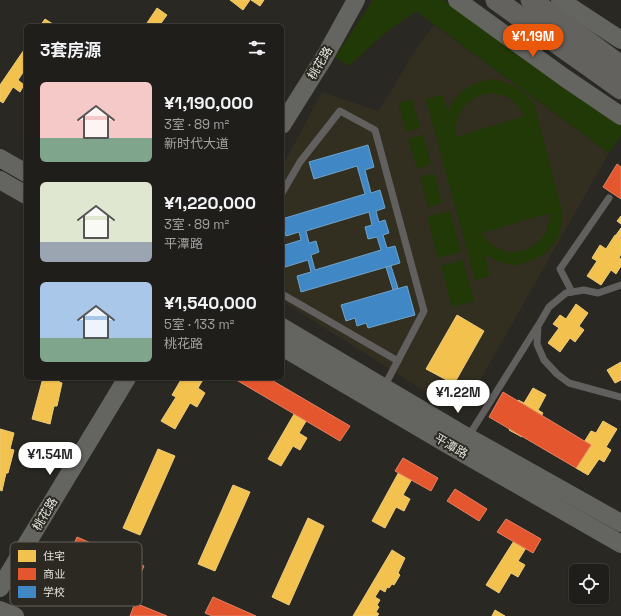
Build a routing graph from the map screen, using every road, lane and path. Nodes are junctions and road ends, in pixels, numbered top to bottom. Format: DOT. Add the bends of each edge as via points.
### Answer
graph roads {
  1 [pos="356,0"];
  2 [pos="457,0"];
  3 [pos="496,0"];
  4 [pos="531,0"];
  5 [pos="560,0"];
  6 [pos="525,22"];
  7 [pos="621,40"];
  8 [pos="621,66"];
  9 [pos="565,78"];
  10 [pos="621,89"];
  11 [pos="621,116"];
  12 [pos="284,122"];
  13 [pos="0,158"];
  14 [pos="24,173"];
  15 [pos="0,180"];
  16 [pos="284,190"];
  17 [pos="24,194"];
  18 [pos="609,198"];
  19 [pos="621,285"];
  20 [pos="572,292"];
  21 [pos="284,295"];
  22 [pos="538,326"];
  23 [pos="284,328"];
  24 [pos="284,348"];
  25 [pos="398,361"];
  26 [pos="126,380"];
  27 [pos="384,387"];
  28 [pos="621,397"];
  29 [pos="468,437"];
  30 [pos="621,524"];
  31 [pos="28,542"];
  32 [pos="621,544"];
  33 [pos="10,571"];
  34 [pos="0,588"];
  35 [pos="0,610"];
  36 [pos="15,616"];
  1 -- 12 [label="street, 桃花路"];
  2 -- 9 [label="street"];
  3 -- 6 [label="main road"];
  4 -- 8 [label="main road"];
  5 -- 7 [label="street"];
  6 -- 9 [label="street"];
  6 -- 10 [label="main road"];
  9 -- 11 [label="street"];
  13 -- 14 [label="street"];
  15 -- 17 [label="street"];
  16 -- 25 [label="lane" via="300,162 340,111 375,130 424,311"];
  18 -- 20 [label="lane" via="560,269"];
  19 -- 20 [label="lane" via="598,293 584,290"];
  20 -- 22 [label="lane" via="566,293 549,306"];
  21 -- 25 [label="lane"];
  22 -- 28 [label="lane" via="537,344 544,360 557,374 569,383"];
  22 -- 29 [label="lane"];
  23 -- 27 [label="street, 平潭路"];
  24 -- 32 [label="street, 平潭路"];
  25 -- 27 [label="lane"];
  26 -- 31 [label="street, 桃花路"];
  27 -- 29 [label="street, 平潭路"];
  29 -- 30 [label="street, 平潭路"];
  33 -- 34 [label="street, 桃花路"];
  35 -- 36 [label="street"];
}
